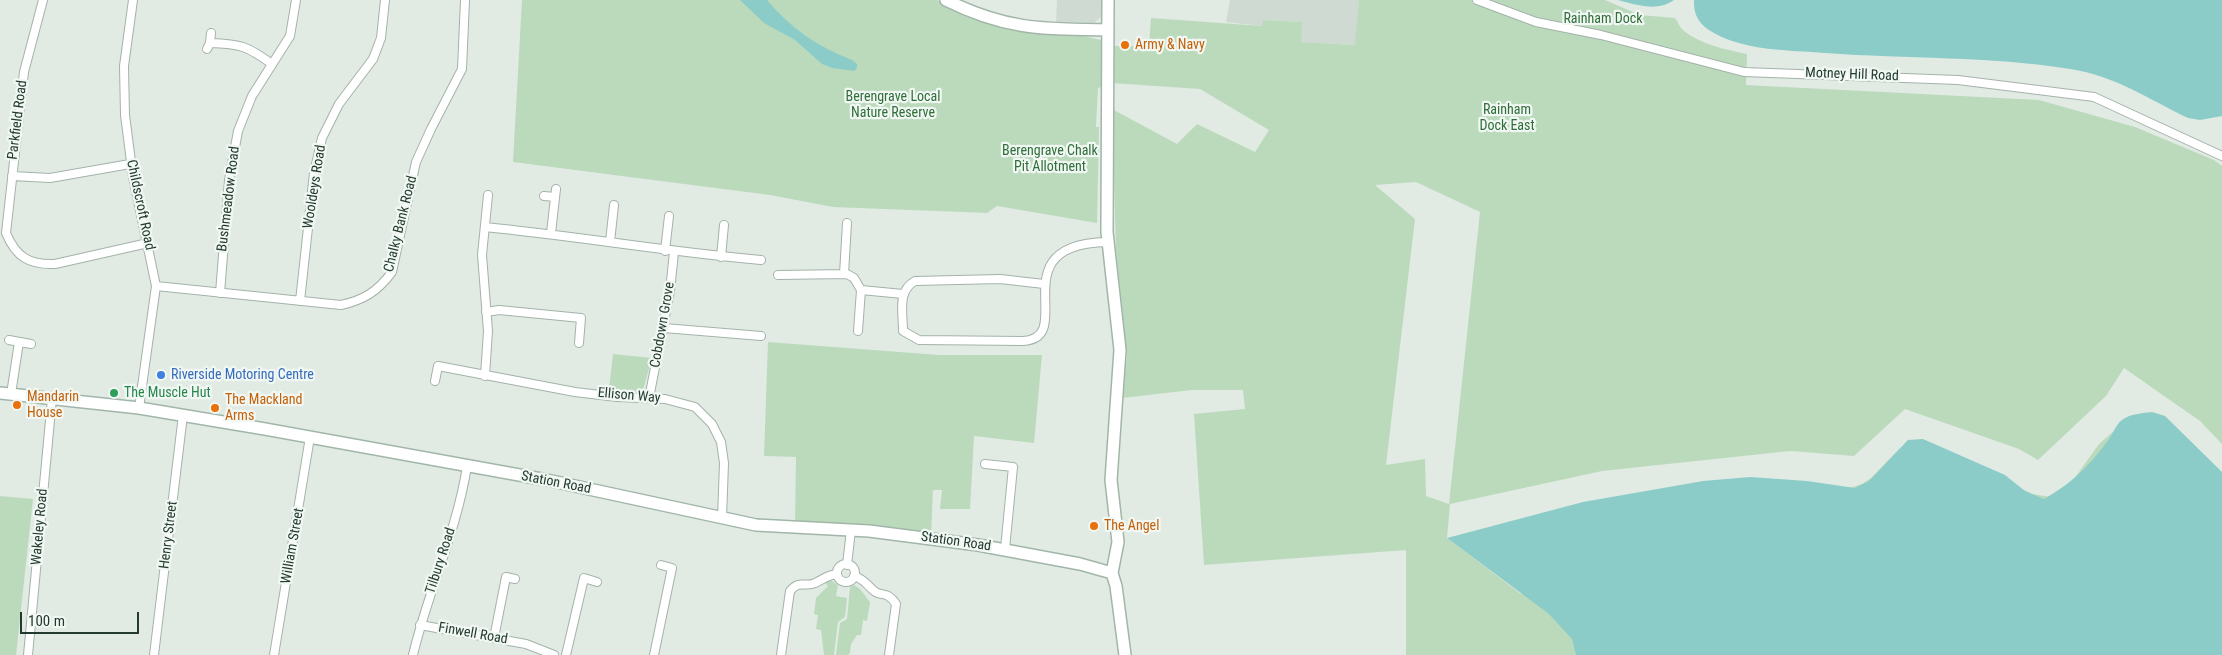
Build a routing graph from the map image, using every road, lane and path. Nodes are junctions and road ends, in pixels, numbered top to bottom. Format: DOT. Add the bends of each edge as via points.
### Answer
graph roads {
  1 [pos="43,0"];
  2 [pos="133,0"];
  3 [pos="296,0"];
  4 [pos="386,0"];
  5 [pos="466,0"];
  6 [pos="946,0"];
  7 [pos="1108,0"];
  8 [pos="1477,0"];
  9 [pos="1107,30"];
  10 [pos="211,33"];
  11 [pos="272,64"];
  12 [pos="2222,156"];
  13 [pos="130,164"];
  14 [pos="12,176"];
  15 [pos="488,195"];
  16 [pos="544,196"];
  17 [pos="614,205"];
  18 [pos="668,216"];
  19 [pos="847,223"];
  20 [pos="724,225"];
  21 [pos="485,227"];
  22 [pos="551,233"];
  23 [pos="610,242"];
  24 [pos="1107,242"];
  25 [pos="148,244"];
  26 [pos="665,250"];
  27 [pos="674,252"];
  28 [pos="721,257"];
  29 [pos="761,260"];
  30 [pos="844,274"];
  31 [pos="778,275"];
  32 [pos="1044,284"];
  33 [pos="156,286"];
  34 [pos="861,290"];
  35 [pos="220,292"];
  36 [pos="903,294"];
  37 [pos="300,301"];
  38 [pos="486,312"];
  39 [pos="664,328"];
  40 [pos="858,331"];
  41 [pos="761,336"];
  42 [pos="9,340"];
  43 [pos="20,342"];
  44 [pos="579,343"];
  45 [pos="31,344"];
  46 [pos="485,376"];
  47 [pos="435,381"];
  48 [pos="6,394"];
  49 [pos="649,398"];
  50 [pos="52,399"];
  51 [pos="139,408"];
  52 [pos="183,415"];
  53 [pos="310,437"];
  54 [pos="985,464"];
  55 [pos="467,466"];
  56 [pos="722,518"];
  57 [pos="851,530"];
  58 [pos="1005,549"];
  59 [pos="661,565"];
  60 [pos="847,565"];
  61 [pos="1112,573"];
  62 [pos="837,574"];
  63 [pos="854,576"];
  64 [pos="515,579"];
  65 [pos="597,582"];
  66 [pos="420,625"];
  67 [pos="494,638"];
  68 [pos="28,655"];
  69 [pos="154,655"];
  70 [pos="274,655"];
  71 [pos="413,655"];
  72 [pos="554,655"];
  73 [pos="566,655"];
  74 [pos="654,655"];
  75 [pos="781,655"];
  76 [pos="889,655"];
  77 [pos="1125,655"];
  1 -- 14 [label="street, Parkfield Road" via="24,72"];
  2 -- 13 [label="street, Childscroft Road" via="124,78"];
  3 -- 11 [label="street, Bushmeadow Road" via="290,36"];
  4 -- 37 [label="street, Wooldeys Road" via="381,38 373,59 339,104 322,138 314,173"];
  5 -- 37 [label="street, Chalky Bank Road" via="462,69 416,162 392,272 372,294 357,302 341,305"];
  6 -- 9 [label="main road" via="991,20 1018,26"];
  7 -- 9 [label="main road"];
  8 -- 12 [label="street, Motney Hill Road" via="1536,22 1601,35 1744,72 1958,80 2089,96"];
  9 -- 24 [label="main road"];
  10 -- 11 [label="street" via="209,46 236,44"];
  11 -- 35 [label="street, Bushmeadow Road" via="252,96 238,131 229,180"];
  13 -- 14 [label="street" via="50,178"];
  13 -- 25 [label="street, Childscroft Road"];
  14 -- 25 [label="street, Parkfield Road" via="6,233 11,245 30,262 55,264"];
  15 -- 21 [label="street"];
  16 -- 22 [label="street" via="555,193"];
  17 -- 23 [label="street"];
  18 -- 26 [label="street"];
  19 -- 30 [label="street"];
  20 -- 28 [label="street"];
  21 -- 22 [label="street"];
  21 -- 38 [label="street" via="482,255"];
  22 -- 23 [label="street"];
  23 -- 26 [label="street"];
  24 -- 32 [label="street" via="1082,244 1065,250 1053,262"];
  24 -- 61 [label="main road" via="1120,350 1111,475 1118,542"];
  25 -- 33 [label="street, Childscroft Road"];
  26 -- 27 [label="street"];
  27 -- 28 [label="street"];
  27 -- 39 [label="street, Cobdown Grove"];
  28 -- 29 [label="street"];
  30 -- 31 [label="street"];
  30 -- 34 [label="street" via="854,278"];
  32 -- 36 [label="street" via="1000,279 915,281 906,286"];
  32 -- 36 [label="street" via="1045,327 1038,338 1024,341 919,340 903,331"];
  33 -- 35 [label="street, Chalky Bank Road"];
  33 -- 51 [label="street, Childscroft Road"];
  34 -- 36 [label="street"];
  34 -- 40 [label="street"];
  35 -- 37 [label="street, Chalky Bank Road"];
  38 -- 44 [label="street" via="498,310 581,318"];
  38 -- 46 [label="street" via="488,348"];
  39 -- 41 [label="street"];
  39 -- 49 [label="street, Cobdown Grove"];
  42 -- 43 [label="street"];
  43 -- 45 [label="street"];
  43 -- 48 [label="street"];
  46 -- 47 [label="street, Ellison Way" via="438,366"];
  46 -- 49 [label="street, Ellison Way" via="575,392"];
  48 -- 50 [label="main road, Station Road"];
  49 -- 56 [label="street, Ellison Way" via="679,401 695,407 715,429 724,451"];
  50 -- 51 [label="main road, Station Road"];
  50 -- 68 [label="street, Wakeley Road"];
  51 -- 52 [label="main road, Station Road"];
  52 -- 53 [label="main road, Station Road"];
  52 -- 69 [label="street, Henry Street"];
  53 -- 55 [label="main road, Station Road"];
  53 -- 70 [label="street, William Street"];
  54 -- 58 [label="street" via="1013,467"];
  55 -- 56 [label="main road, Station Road"];
  55 -- 66 [label="street, Tilbury Road" via="460,501"];
  56 -- 57 [label="main road, Station Road" via="756,525"];
  57 -- 58 [label="main road, Station Road"];
  57 -- 60 [label="street"];
  58 -- 61 [label="main road, Station Road"];
  59 -- 74 [label="street" via="672,568"];
  60 -- 62 [label="street" via="840,567"];
  60 -- 63 [label="street" via="853,568"];
  61 -- 77 [label="main road"];
  62 -- 63 [label="street" via="844,582"];
  62 -- 75 [label="street" via="814,584 799,584 790,591"];
  63 -- 76 [label="street" via="865,580 874,592 890,596 896,604"];
  64 -- 67 [label="street" via="506,577"];
  65 -- 73 [label="street" via="584,578"];
  66 -- 67 [label="street, Finwell Road"];
  66 -- 71 [label="street, Tilbury Road"];
  67 -- 72 [label="street, Finwell Road" via="526,644"];
}
